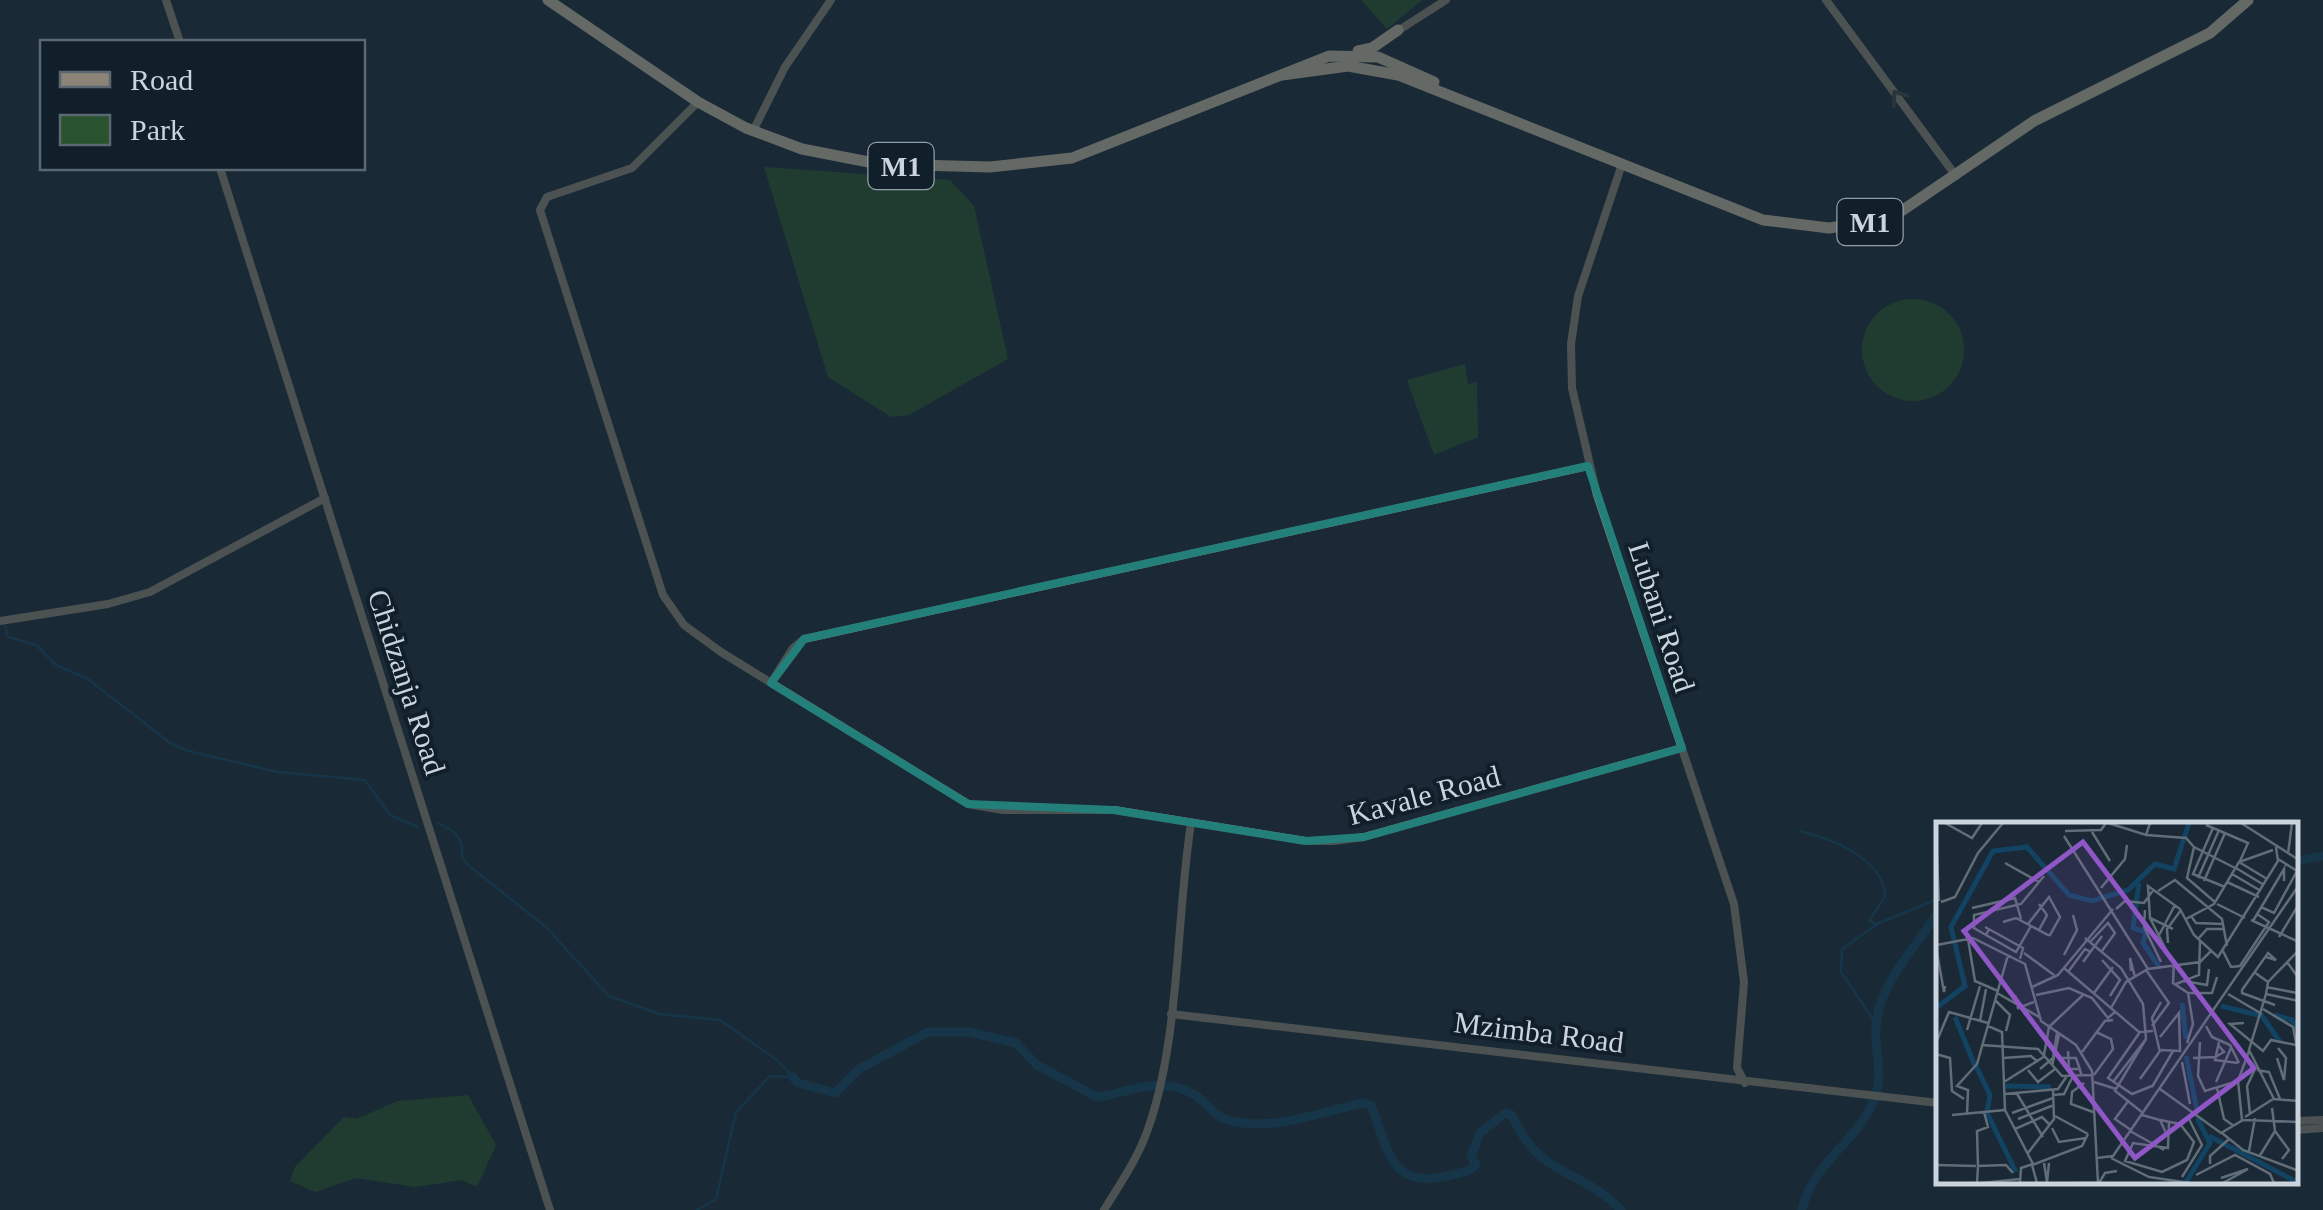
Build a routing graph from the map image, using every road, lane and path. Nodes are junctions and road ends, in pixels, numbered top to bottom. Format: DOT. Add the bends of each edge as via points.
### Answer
graph roads {
  1 [pos="166,0"];
  2 [pos="548,0"];
  3 [pos="831,0"];
  4 [pos="1446,0"];
  5 [pos="1826,0"];
  6 [pos="2248,0"];
  7 [pos="1398,30"];
  8 [pos="179,40"];
  9 [pos="1388,40"];
  10 [pos="1329,56"];
  11 [pos="1393,62"];
  12 [pos="1376,64"];
  13 [pos="1282,75"];
  14 [pos="1455,94"];
  15 [pos="698,102"];
  16 [pos="753,131"];
  17 [pos="1622,164"];
  18 [pos="221,170"];
  19 [pos="1956,176"];
  20 [pos="1588,466"];
  21 [pos="325,498"];
  22 [pos="0,622"];
  23 [pos="771,683"];
  24 [pos="1682,748"];
  25 [pos="1191,823"];
  26 [pos="1171,1014"];
  27 [pos="1746,1082"];
  28 [pos="1936,1103"];
  29 [pos="2323,1128"];
  30 [pos="2298,1130"];
  31 [pos="550,1210"];
  32 [pos="1104,1210"];
  1 -- 8 [label="street"];
  2 -- 15 [label="highway, M1"];
  3 -- 16 [label="street" via="785,67"];
  4 -- 7 [label="street"];
  19 -- 5 [label="street, one-way"];
  6 -- 19 [label="highway, M1" via="2210,33 2052,111"];
  7 -- 9 [label="street"];
  7 -- 10 [label="highway, M1" via="1372,48"];
  9 -- 11 [label="highway"];
  9 -- 12 [label="street"];
  10 -- 12 [label="highway, M1"];
  10 -- 13 [label="highway, M1"];
  11 -- 12 [label="highway, M1"];
  11 -- 14 [label="highway, M1"];
  12 -- 13 [label="highway, M1"];
  12 -- 14 [label="highway, M1"];
  13 -- 16 [label="highway, M1" via="1104,148 1031,165 879,164 802,150"];
  14 -- 17 [label="highway, M1"];
  15 -- 16 [label="highway, M1"];
  15 -- 23 [label="street, Kavale Road" via="632,168 548,197 540,210 666,601 690,631"];
  17 -- 19 [label="highway, M1" via="1763,220 1805,228 1884,218"];
  17 -- 20 [label="street, Lubani Road" via="1587,261 1572,334 1572,388"];
  18 -- 21 [label="street, Chidzanja Road"];
  20 -- 23 [label="street" via="804,639"];
  20 -- 24 [label="street, Lubani Road"];
  21 -- 22 [label="street" via="150,592"];
  21 -- 31 [label="street, Chidzanja Road"];
  23 -- 25 [label="street, Kavale Road" via="968,804 1114,810"];
  24 -- 25 [label="street, Kavale Road" via="1351,839 1306,841"];
  24 -- 27 [label="street, Lubani Road" via="1737,914 1744,982 1737,1068"];
  25 -- 26 [label="street"];
  26 -- 27 [label="street, Mzimba Road"];
  26 -- 32 [label="street" via="1143,1142"];
  27 -- 28 [label="street, Mzimba Road"];
  29 -- 30 [label="street"];
}
